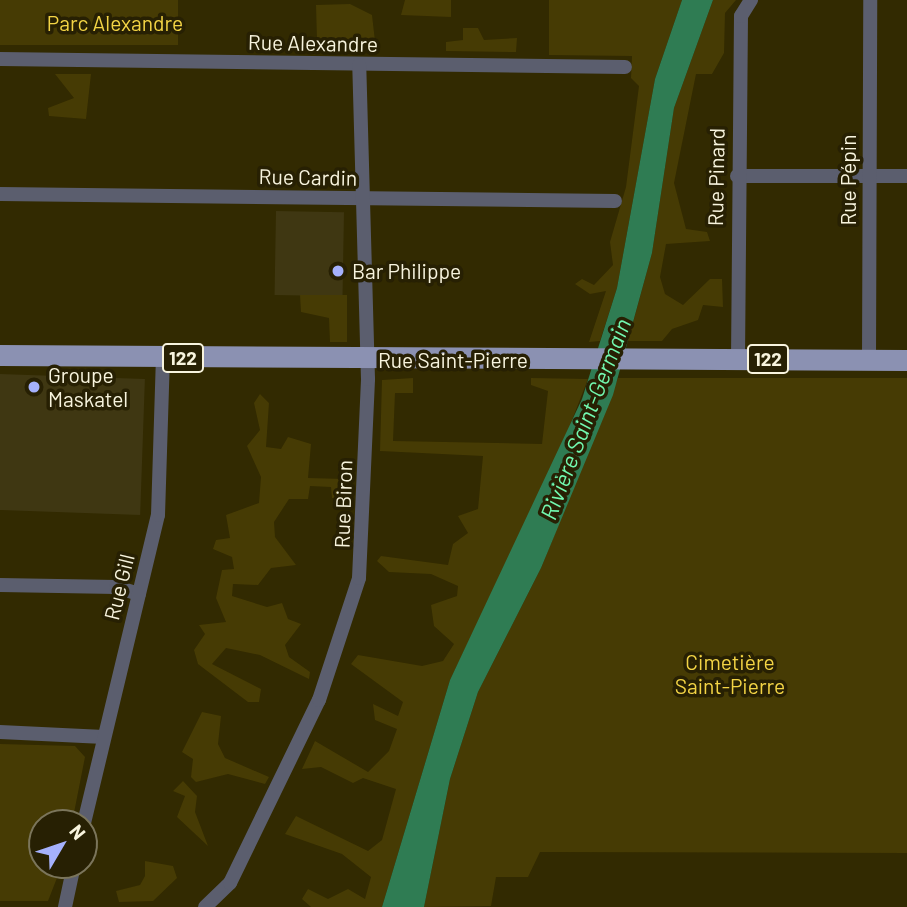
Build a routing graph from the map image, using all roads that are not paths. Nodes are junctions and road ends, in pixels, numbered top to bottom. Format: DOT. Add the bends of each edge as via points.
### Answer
graph roads {
  1 [pos="751,0"];
  2 [pos="870,0"];
  3 [pos="0,59"];
  4 [pos="359,65"];
  5 [pos="625,67"];
  6 [pos="737,176"];
  7 [pos="869,176"];
  8 [pos="907,176"];
  9 [pos="0,194"];
  10 [pos="361,199"];
  11 [pos="615,201"];
  12 [pos="0,355"];
  13 [pos="163,358"];
  14 [pos="738,359"];
  15 [pos="366,360"];
  16 [pos="869,360"];
  17 [pos="907,360"];
  18 [pos="0,585"];
  19 [pos="139,594"];
  20 [pos="0,732"];
  21 [pos="104,737"];
  22 [pos="87,809"];
  23 [pos="71,879"];
  24 [pos="65,907"];
  25 [pos="205,907"];
  1 -- 6 [label="street, Rue Pinard" via="741,16"];
  2 -- 7 [label="street, Rue Pépin"];
  3 -- 4 [label="street, Rue Alexandre"];
  4 -- 5 [label="street, Rue Alexandre"];
  4 -- 10 [label="street, Rue Biron"];
  6 -- 7 [label="street"];
  6 -- 14 [label="street, Rue Pinard"];
  7 -- 8 [label="street"];
  7 -- 16 [label="street, Rue Pépin"];
  9 -- 10 [label="street, Rue Cardin"];
  10 -- 11 [label="street, Rue Cardin"];
  10 -- 15 [label="street, Rue Biron"];
  12 -- 13 [label="main road, Rue Saint-Pierre / 122"];
  13 -- 15 [label="main road, Rue Saint-Pierre / 122"];
  13 -- 19 [label="street, Rue Gill" via="159,505"];
  14 -- 15 [label="main road, Rue Saint-Pierre / 122"];
  14 -- 16 [label="main road, Rue Saint-Pierre / 122"];
  15 -- 25 [label="street, Rue Biron" via="363,545 345,632 236,873"];
  16 -- 17 [label="main road, Rue Saint-Pierre / 122"];
  18 -- 19 [label="street" via="116,587"];
  19 -- 21 [label="street, Rue Gill"];
  20 -- 21 [label="street"];
  21 -- 22 [label="street, Rue Gill"];
  23 -- 24 [label="street"];
}
